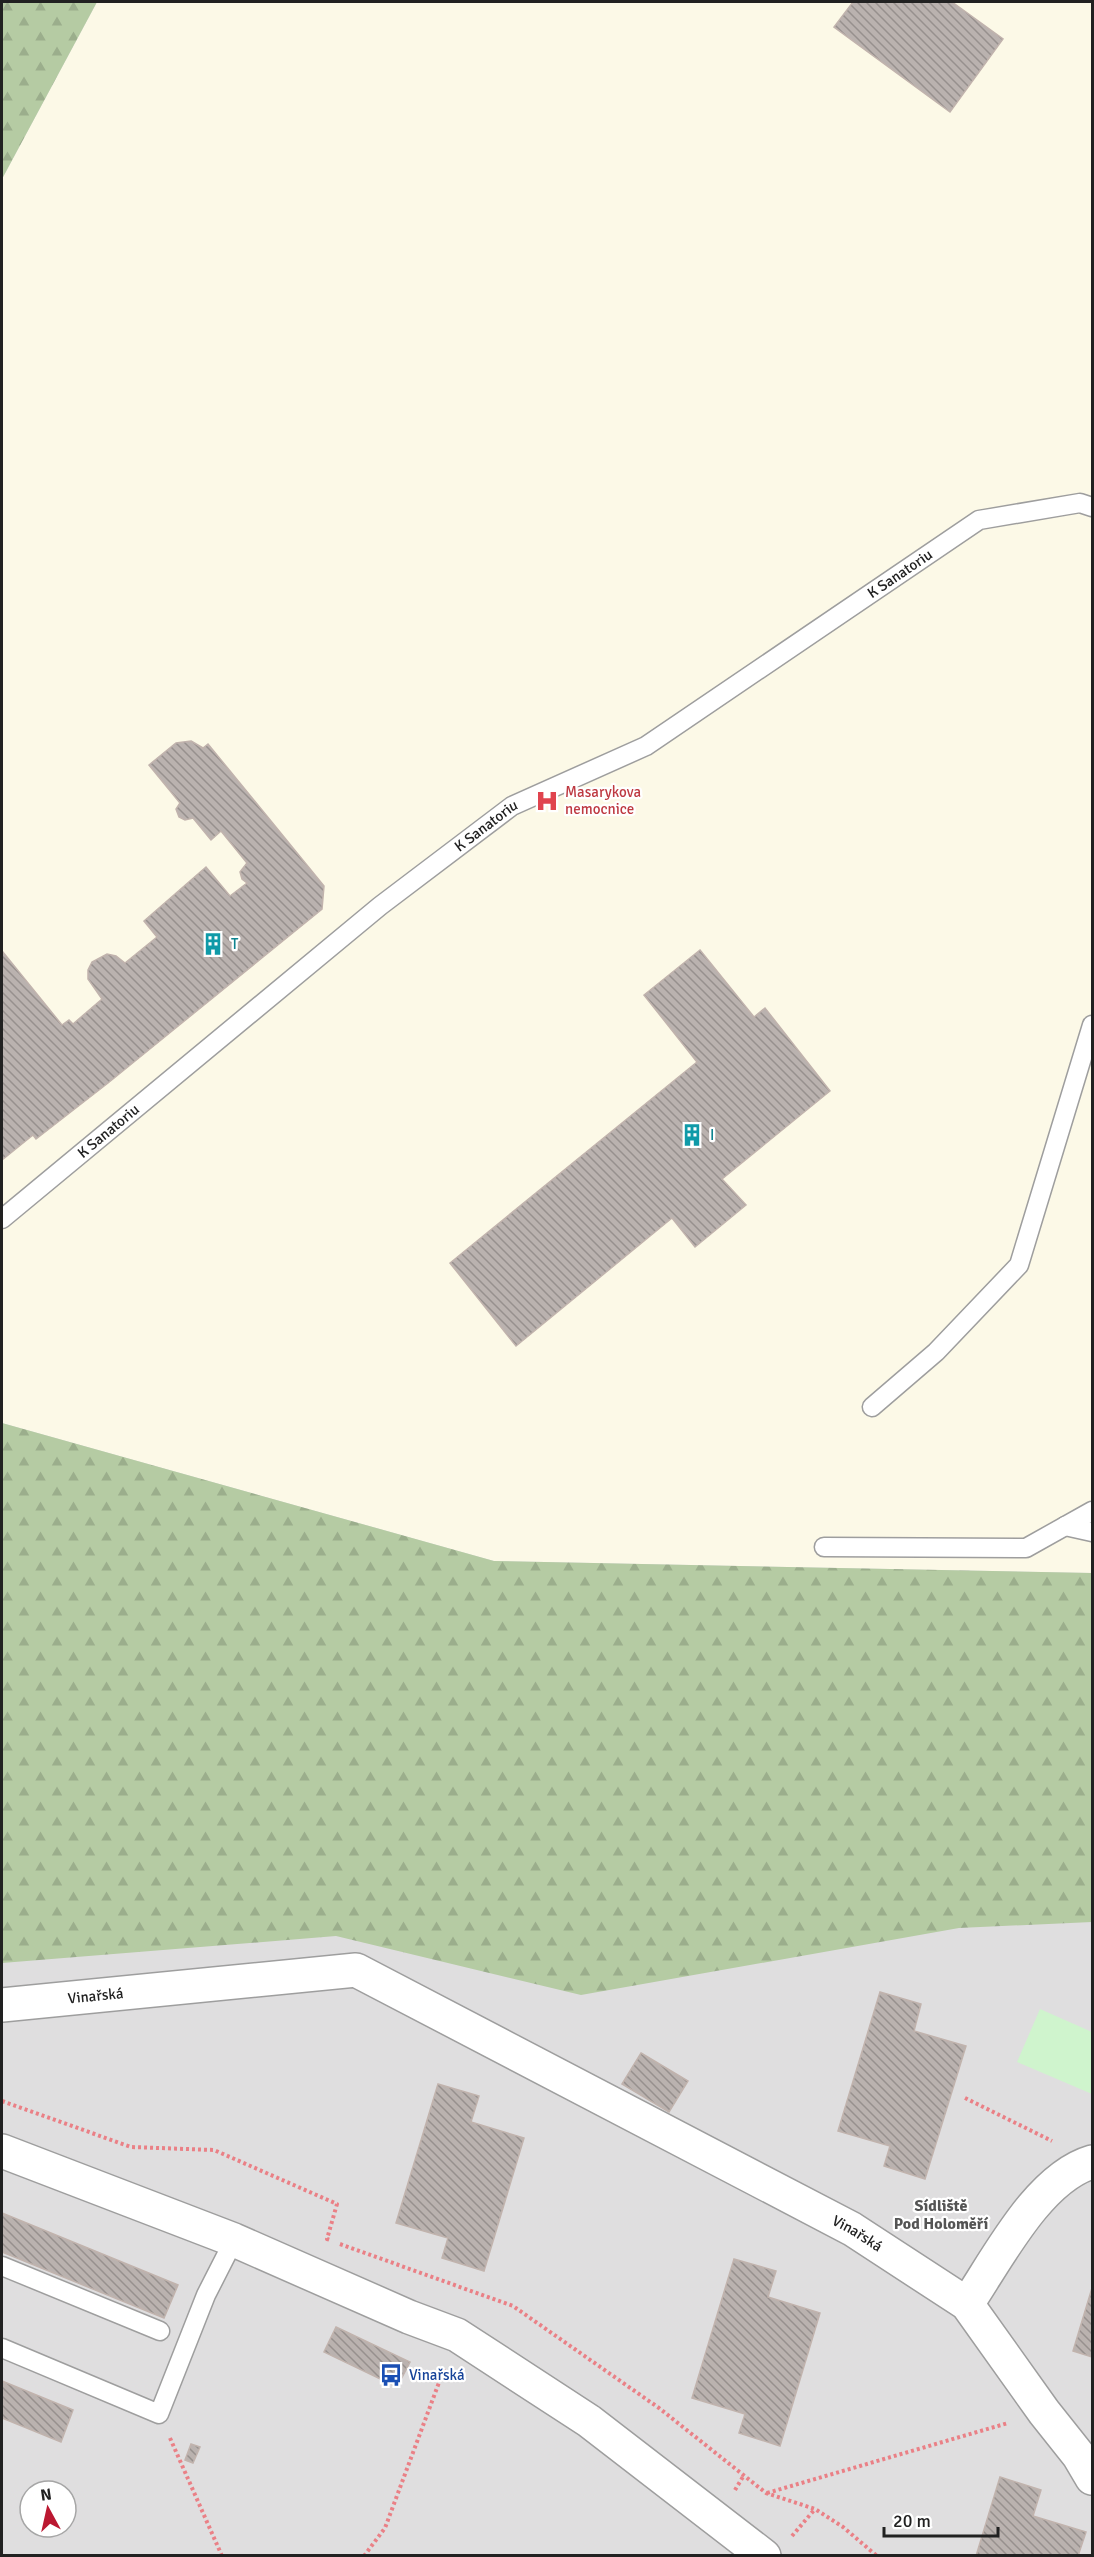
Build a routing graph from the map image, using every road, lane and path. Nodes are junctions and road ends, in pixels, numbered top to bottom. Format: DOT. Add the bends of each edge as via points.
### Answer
graph roads {
  1 [pos="1092,507"];
  2 [pos="1092,1025"];
  3 [pos="2,1219"];
  4 [pos="872,1407"];
  5 [pos="1092,1511"];
  6 [pos="1065,1526"];
  7 [pos="1092,1532"];
  8 [pos="824,1547"];
  9 [pos="2,2005"];
  10 [pos="965,2098"];
  11 [pos="2,2102"];
  12 [pos="1060,2146"];
  13 [pos="2,2151"];
  14 [pos="1092,2162"];
  15 [pos="234,2240"];
  16 [pos="2,2266"];
  17 [pos="967,2304"];
  18 [pos="160,2331"];
  19 [pos="457,2335"];
  20 [pos="2,2348"];
  21 [pos="1044,2412"];
  22 [pos="159,2414"];
  23 [pos="1092,2478"];
  24 [pos="766,2493"];
  25 [pos="815,2509"];
  26 [pos="776,2548"];
  27 [pos="222,2556"];
  28 [pos="364,2556"];
  29 [pos="877,2556"];
  1 -- 3 [label="lane, K Sanatoriu" via="1080,503 979,520 646,746 512,806 380,906"];
  2 -- 4 [label="lane" via="1019,1265 936,1352"];
  5 -- 6 [label="lane"];
  6 -- 7 [label="lane"];
  6 -- 8 [label="lane" via="1026,1548"];
  9 -- 17 [label="street, Vinařská" via="356,1970 852,2229"];
  10 -- 12 [label="path"];
  11 -- 24 [label="path" via="131,2147 214,2150 338,2204 327,2240 513,2306 659,2408"];
  13 -- 15 [label="street"];
  14 -- 17 [label="street" via="1077,2167 1036,2200"];
  15 -- 19 [label="street"];
  15 -- 22 [label="lane" via="206,2295"];
  16 -- 18 [label="lane"];
  17 -- 21 [label="street, Vinařská"];
  19 -- 26 [label="street"];
  19 -- 28 [label="path" via="385,2528"];
  20 -- 22 [label="lane"];
  21 -- 23 [label="street, Vinařská"];
  21 -- 24 [label="path"];
  22 -- 27 [label="path"];
  24 -- 25 [label="path"];
  25 -- 26 [label="path"];
  25 -- 29 [label="path"];
}
